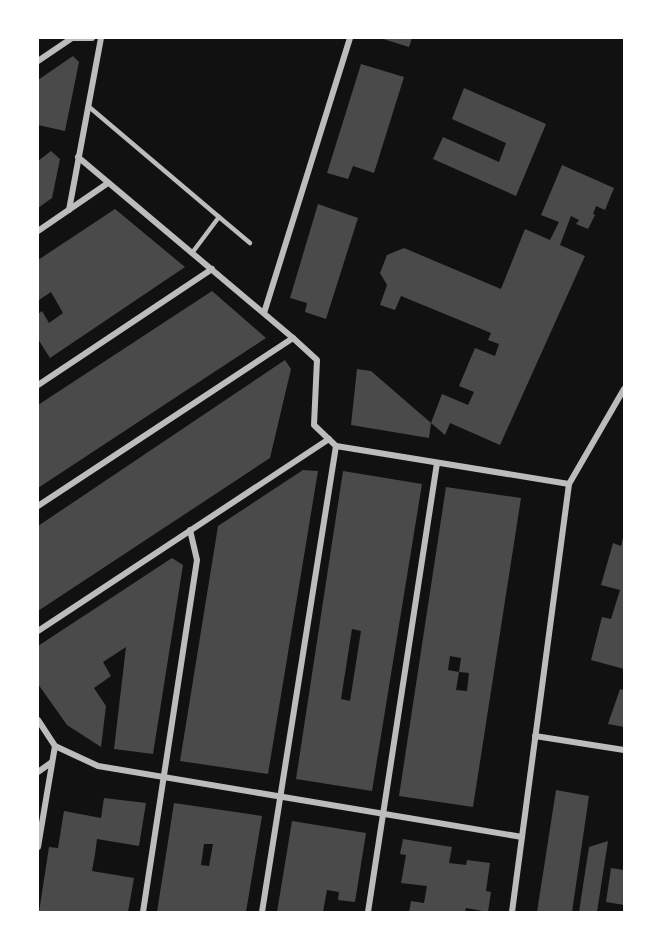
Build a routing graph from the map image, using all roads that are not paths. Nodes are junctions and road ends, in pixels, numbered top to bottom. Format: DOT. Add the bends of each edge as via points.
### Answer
graph roads {
  1 [pos="92,38"];
  2 [pos="102,38"];
  3 [pos="350,38"];
  4 [pos="38,61"];
  5 [pos="88,106"];
  6 [pos="78,157"];
  7 [pos="108,183"];
  8 [pos="69,210"];
  9 [pos="219,217"];
  10 [pos="38,231"];
  11 [pos="250,243"];
  12 [pos="192,253"];
  13 [pos="212,269"];
  14 [pos="264,313"];
  15 [pos="293,338"];
  16 [pos="38,385"];
  17 [pos="624,388"];
  18 [pos="328,439"];
  19 [pos="336,446"];
  20 [pos="437,463"];
  21 [pos="569,484"];
  22 [pos="38,506"];
  23 [pos="190,530"];
  24 [pos="38,631"];
  25 [pos="38,720"];
  26 [pos="535,736"];
  27 [pos="55,746"];
  28 [pos="624,750"];
  29 [pos="52,762"];
  30 [pos="38,772"];
  31 [pos="164,777"];
  32 [pos="280,797"];
  33 [pos="383,814"];
  34 [pos="522,837"];
  35 [pos="38,847"];
  36 [pos="143,912"];
  37 [pos="262,912"];
  38 [pos="368,912"];
  39 [pos="512,912"];
  1 -- 4 [label="street" via="72,38"];
  2 -- 5 [label="street"];
  3 -- 14 [label="street"];
  5 -- 6 [label="street"];
  5 -- 9 [label="lane"];
  6 -- 7 [label="street"];
  6 -- 8 [label="street"];
  7 -- 8 [label="street"];
  7 -- 12 [label="street"];
  8 -- 10 [label="street"];
  9 -- 11 [label="lane"];
  9 -- 12 [label="lane"];
  12 -- 13 [label="street"];
  13 -- 14 [label="street"];
  13 -- 16 [label="street"];
  14 -- 15 [label="street"];
  15 -- 18 [label="street" via="317,360 314,425"];
  15 -- 22 [label="street"];
  17 -- 21 [label="street"];
  18 -- 19 [label="street"];
  18 -- 23 [label="street"];
  19 -- 20 [label="street"];
  19 -- 32 [label="street"];
  20 -- 21 [label="street"];
  20 -- 33 [label="street"];
  21 -- 26 [label="street"];
  23 -- 24 [label="street"];
  23 -- 31 [label="street" via="197,560"];
  25 -- 27 [label="street"];
  26 -- 28 [label="street"];
  26 -- 34 [label="street"];
  27 -- 29 [label="street"];
  27 -- 31 [label="street" via="98,766"];
  29 -- 30 [label="street"];
  29 -- 35 [label="street"];
  31 -- 32 [label="street"];
  31 -- 36 [label="street"];
  32 -- 33 [label="street"];
  32 -- 37 [label="street"];
  33 -- 34 [label="street"];
  33 -- 38 [label="street"];
  34 -- 39 [label="street"];
}
